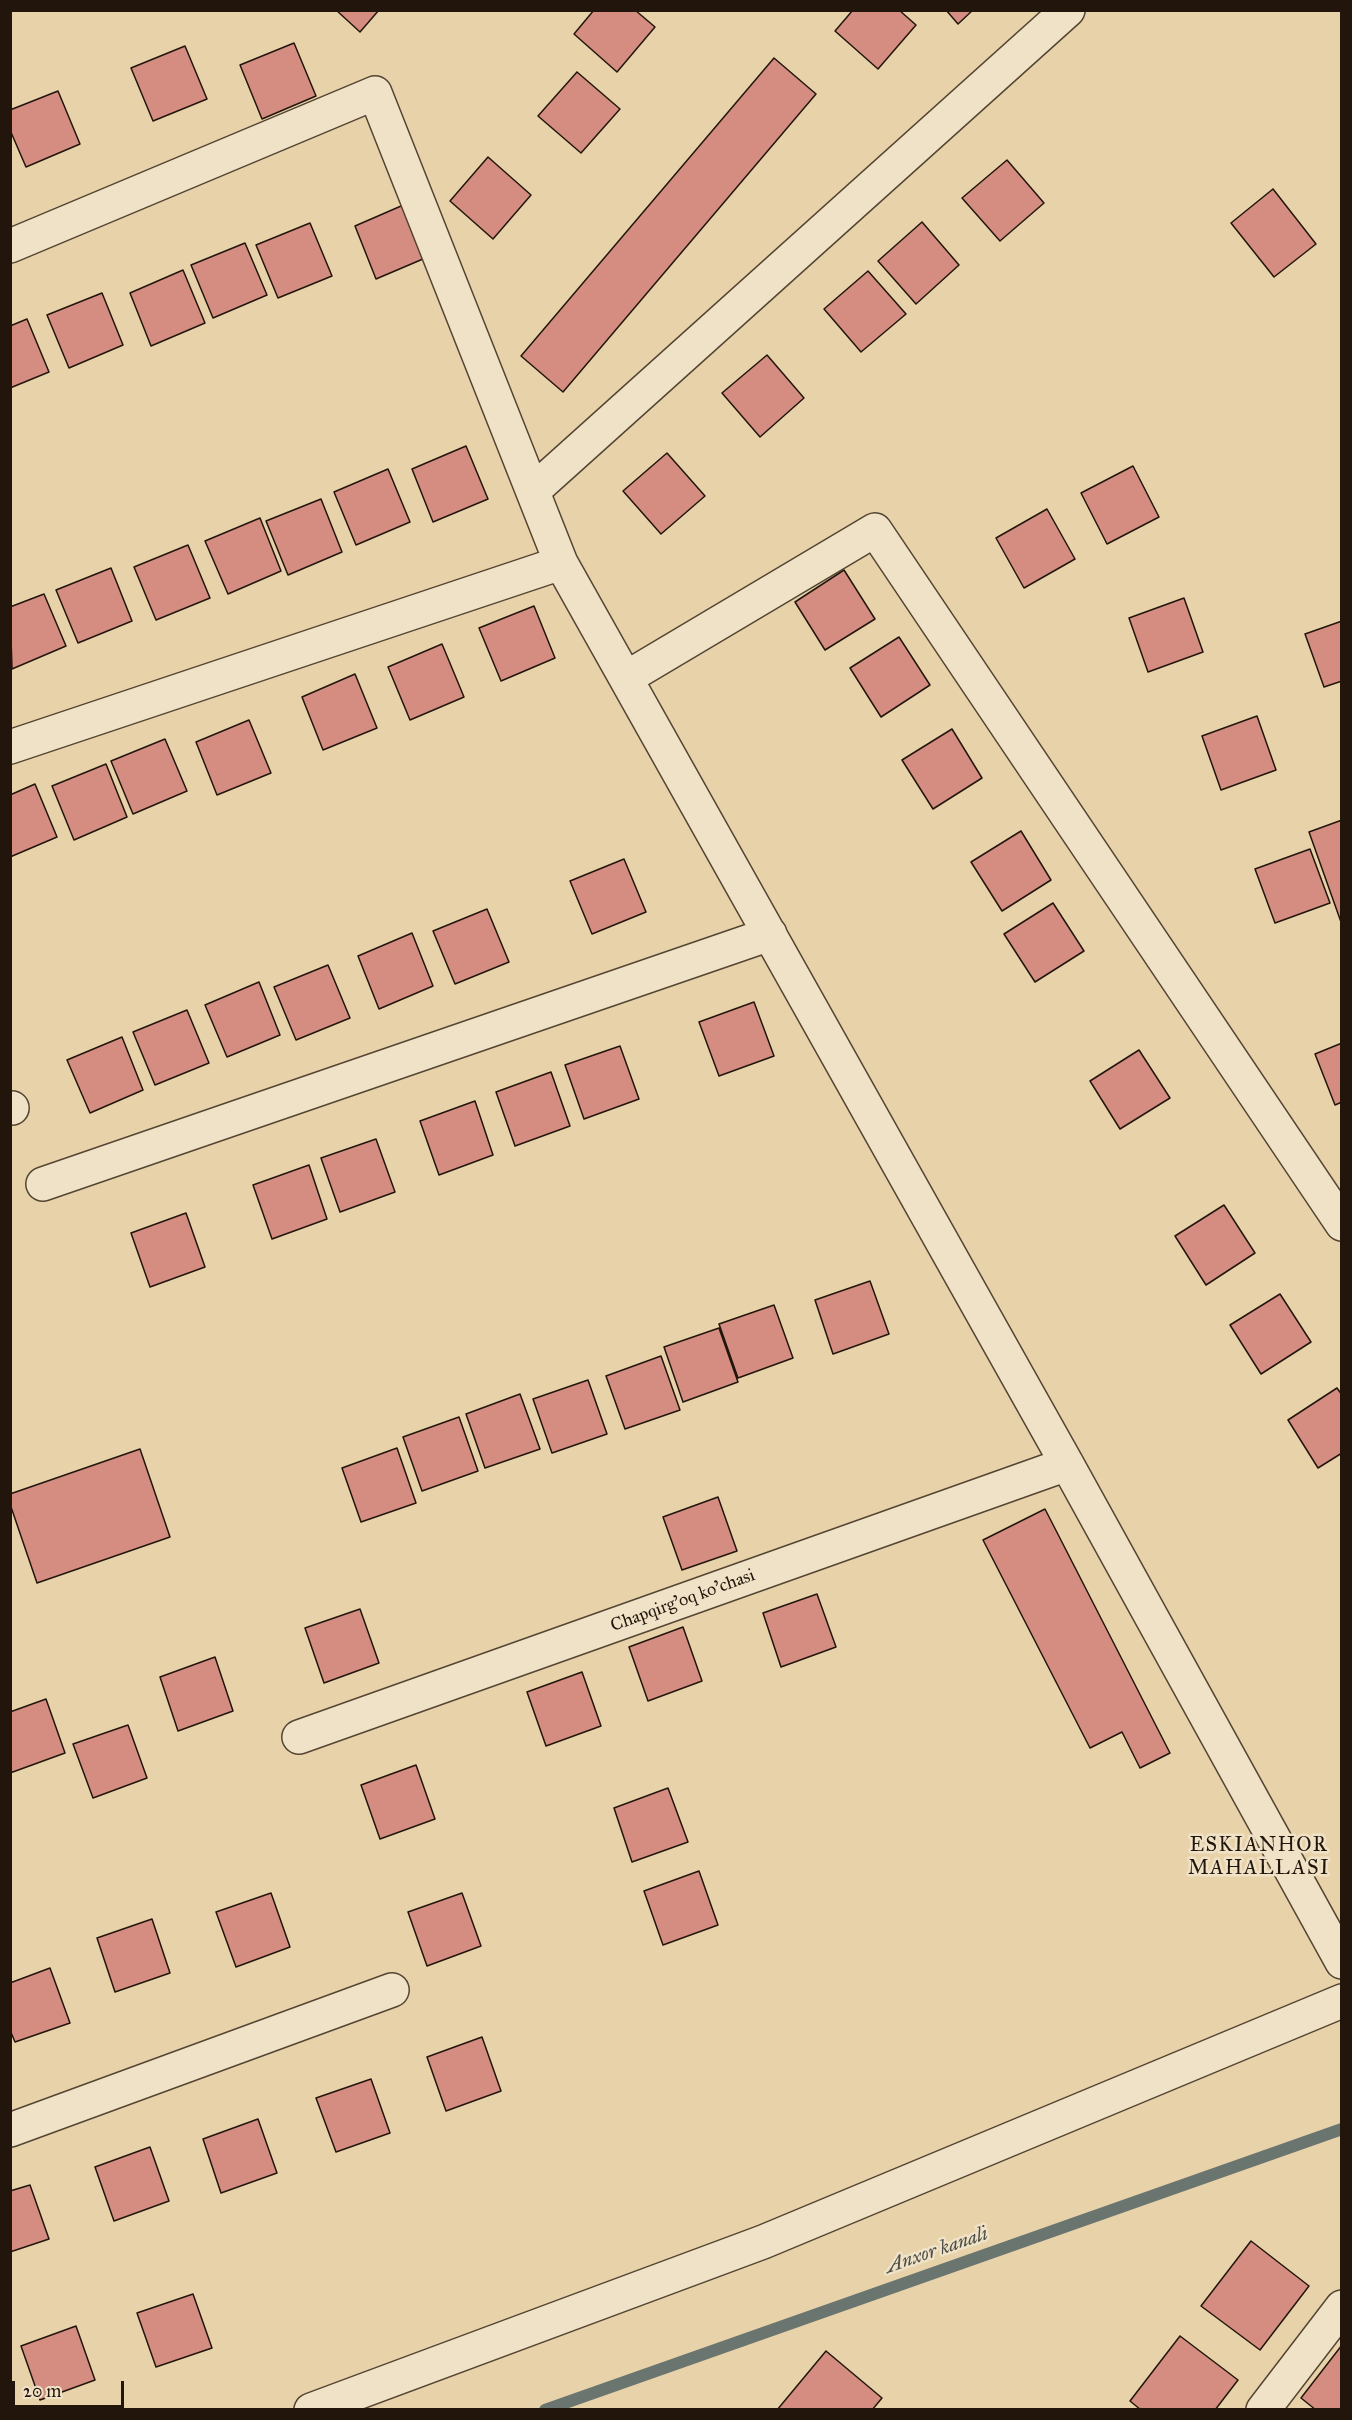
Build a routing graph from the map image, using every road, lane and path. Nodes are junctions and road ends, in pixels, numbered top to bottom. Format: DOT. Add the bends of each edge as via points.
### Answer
graph roads {
  1 [pos="1068,10"];
  2 [pos="10,246"];
  3 [pos="534,490"];
  4 [pos="561,563"];
  5 [pos="626,678"];
  6 [pos="10,747"];
  7 [pos="770,934"];
  8 [pos="43,1184"];
  9 [pos="1341,1224"];
  10 [pos="1067,1464"];
  11 [pos="299,1737"];
  12 [pos="1341,1962"];
  13 [pos="392,1990"];
  14 [pos="1341,2001"];
  15 [pos="10,2130"];
  16 [pos="1341,2307"];
  17 [pos="311,2409"];
  18 [pos="1263,2409"];
  1 -- 3 [label="street"];
  2 -- 3 [label="street" via="375,93"];
  3 -- 4 [label="street"];
  4 -- 5 [label="street"];
  4 -- 6 [label="street"];
  5 -- 7 [label="street"];
  5 -- 9 [label="street" via="876,530"];
  7 -- 8 [label="street"];
  7 -- 10 [label="street"];
  10 -- 11 [label="street, Chapqirg'oq ko'chasi"];
  10 -- 12 [label="street"];
  13 -- 15 [label="street"];
  14 -- 17 [label="street" via="763,2242"];
  16 -- 18 [label="street"];
}
